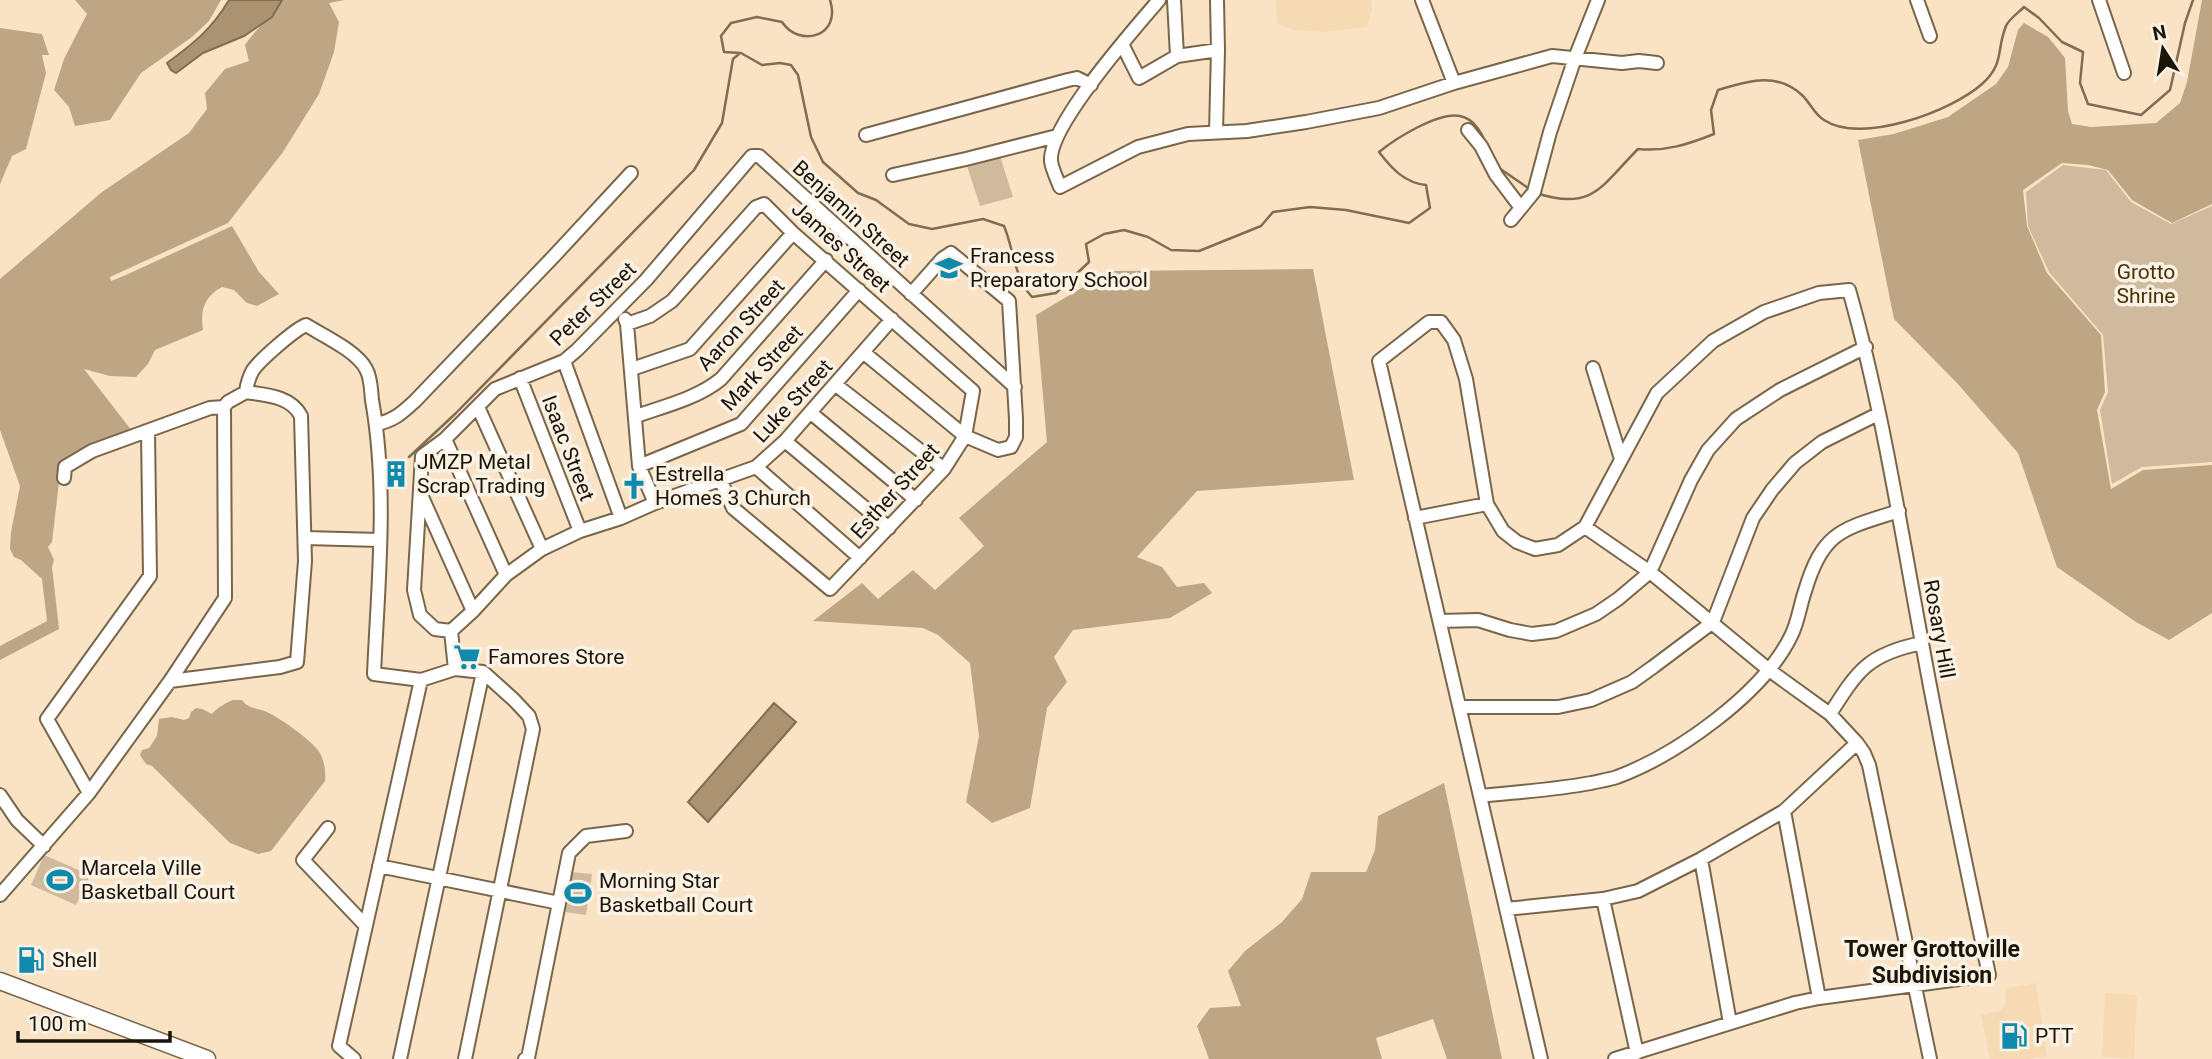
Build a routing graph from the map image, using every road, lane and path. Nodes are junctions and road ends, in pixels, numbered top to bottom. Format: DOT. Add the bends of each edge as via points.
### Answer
graph roads {
  1 [pos="1159,0"];
  2 [pos="1174,0"];
  3 [pos="1217,0"];
  4 [pos="1422,0"];
  5 [pos="1598,0"];
  6 [pos="1917,0"];
  7 [pos="2099,0"];
  8 [pos="1930,36"];
  9 [pos="1122,44"];
  10 [pos="1218,50"];
  11 [pos="1177,56"];
  12 [pos="1575,58"];
  13 [pos="1657,64"];
  14 [pos="2124,73"];
  15 [pos="1454,83"];
  16 [pos="1091,85"];
  17 [pos="1468,130"];
  18 [pos="1216,132"];
  19 [pos="866,135"];
  20 [pos="1057,136"];
  21 [pos="755,155"];
  22 [pos="631,173"];
  23 [pos="893,175"];
  24 [pos="1521,208"];
  25 [pos="1511,220"];
  26 [pos="793,233"];
  27 [pos="826,260"];
  28 [pos="859,290"];
  29 [pos="911,294"];
  30 [pos="618,309"];
  31 [pos="892,319"];
  32 [pos="627,324"];
  33 [pos="1866,347"];
  34 [pos="863,352"];
  35 [pos="564,361"];
  36 [pos="1593,368"];
  37 [pos="632,369"];
  38 [pos="520,378"];
  39 [pos="836,385"];
  40 [pos="1015,387"];
  41 [pos="246,392"];
  42 [pos="224,407"];
  43 [pos="478,407"];
  44 [pos="811,413"];
  45 [pos="1878,414"];
  46 [pos="636,416"];
  47 [pos="376,424"];
  48 [pos="148,432"];
  49 [pos="965,436"];
  50 [pos="445,439"];
  51 [pos="785,441"];
  52 [pos="1621,459"];
  53 [pos="639,466"];
  54 [pos="756,467"];
  55 [pos="944,469"];
  56 [pos="64,478"];
  57 [pos="720,479"];
  58 [pos="420,494"];
  59 [pos="916,500"];
  60 [pos="655,503"];
  61 [pos="1488,504"];
  62 [pos="1899,511"];
  63 [pos="621,518"];
  64 [pos="1415,518"];
  65 [pos="1585,527"];
  66 [pos="889,528"];
  67 [pos="580,531"];
  68 [pos="305,538"];
  69 [pos="380,540"];
  70 [pos="542,549"];
  71 [pos="860,558"];
  72 [pos="1650,572"];
  73 [pos="506,575"];
  74 [pos="473,611"];
  75 [pos="1440,621"];
  76 [pos="1713,622"];
  77 [pos="451,631"];
  78 [pos="1922,643"];
  79 [pos="455,669"];
  80 [pos="1769,670"];
  81 [pos="483,672"];
  82 [pos="421,680"];
  83 [pos="170,681"];
  84 [pos="1460,708"];
  85 [pos="1830,715"];
  86 [pos="1857,743"];
  87 [pos="89,793"];
  88 [pos="0,795"];
  89 [pos="1480,796"];
  90 [pos="1784,811"];
  91 [pos="328,828"];
  92 [pos="626,831"];
  93 [pos="44,846"];
  94 [pos="1701,859"];
  95 [pos="379,866"];
  96 [pos="438,880"];
  97 [pos="500,892"];
  98 [pos="0,895"];
  99 [pos="1603,899"];
  100 [pos="559,904"];
  101 [pos="1506,909"];
  102 [pos="365,925"];
  103 [pos="0,981"];
  104 [pos="1915,985"];
  105 [pos="1819,998"];
  106 [pos="1730,1023"];
  107 [pos="1637,1053"];
  108 [pos="207,1059"];
  109 [pos="354,1059"];
  110 [pos="400,1059"];
  111 [pos="466,1059"];
  112 [pos="524,1059"];
  113 [pos="1541,1059"];
  114 [pos="1615,1059"];
  115 [pos="1930,1059"];
  1 -- 9 [label="street"];
  2 -- 11 [label="street"];
  3 -- 10 [label="street"];
  4 -- 15 [label="street"];
  5 -- 12 [label="street"];
  6 -- 8 [label="street"];
  7 -- 14 [label="street"];
  9 -- 11 [label="street" via="1139,78"];
  9 -- 16 [label="street"];
  10 -- 11 [label="street"];
  10 -- 18 [label="street"];
  12 -- 13 [label="street"];
  12 -- 15 [label="street" via="1552,56"];
  12 -- 24 [label="street" via="1534,192"];
  15 -- 18 [label="street" via="1378,108 1247,131"];
  16 -- 19 [label="street" via="1077,78 1068,80"];
  16 -- 20 [label="street"];
  17 -- 24 [label="street"];
  18 -- 20 [label="street" via="1138,147 1060,187 1051,160"];
  20 -- 23 [label="street"];
  21 -- 29 [label="street, Benjamin Street"];
  21 -- 30 [label="street, Peter Street"];
  22 -- 47 [label="street" via="415,401 389,422"];
  24 -- 25 [label="street"];
  26 -- 27 [label="street, James Street"];
  26 -- 32 [label="street, James Street" via="764,204 756,207 672,301"];
  26 -- 37 [label="street" via="690,349"];
  27 -- 28 [label="street, James Street"];
  27 -- 46 [label="street, Aaron Street" via="722,379"];
  28 -- 31 [label="street, James Street"];
  28 -- 53 [label="street, Mark Street" via="741,424"];
  29 -- 40 [label="street, Benjamin Street"];
  29 -- 40 [label="street" via="951,253 1009,301"];
  30 -- 32 [label="street"];
  30 -- 35 [label="street, Peter Street"];
  31 -- 34 [label="street, Luke Street"];
  31 -- 49 [label="street, Esther Street" via="973,391"];
  32 -- 37 [label="street"];
  33 -- 45 [label="street, Rosary Hill"];
  33 -- 52 [label="street, Rosary Hill" via="1849,290 1819,293 1764,312 1713,341 1657,393"];
  33 -- 72 [label="street" via="1780,390 1736,419 1708,450 1691,480"];
  34 -- 39 [label="street, Luke Street"];
  34 -- 49 [label="street"];
  35 -- 38 [label="street, Peter Street"];
  35 -- 63 [label="street"];
  36 -- 52 [label="street"];
  37 -- 46 [label="street"];
  38 -- 43 [label="street, Peter Street" via="495,388"];
  38 -- 67 [label="street, Isaac Street"];
  39 -- 44 [label="street, Luke Street"];
  39 -- 55 [label="street"];
  40 -- 49 [label="street" via="1016,437 1011,447 998,450"];
  41 -- 42 [label="street"];
  41 -- 47 [label="street" via="254,368 293,331 306,325 367,369"];
  41 -- 68 [label="street" via="289,401 301,416"];
  42 -- 48 [label="street"];
  42 -- 83 [label="street" via="225,598"];
  43 -- 50 [label="street, Peter Street"];
  43 -- 70 [label="street"];
  44 -- 51 [label="street, Luke Street"];
  44 -- 59 [label="street"];
  45 -- 62 [label="street, Rosary Hill"];
  45 -- 76 [label="street" via="1822,442 1772,489 1753,518"];
  46 -- 53 [label="street"];
  47 -- 69 [label="street"];
  48 -- 56 [label="street" via="92,451 65,467"];
  48 -- 87 [label="street" via="150,576 47,719"];
  49 -- 55 [label="street, Esther Street"];
  50 -- 58 [label="street, Peter Street" via="422,456"];
  50 -- 73 [label="street"];
  51 -- 54 [label="street, Luke Street"];
  51 -- 66 [label="street"];
  52 -- 65 [label="street"];
  53 -- 60 [label="street"];
  54 -- 57 [label="street, Luke Street"];
  54 -- 71 [label="street"];
  55 -- 59 [label="street, Esther Street"];
  57 -- 60 [label="street, Luke Street"];
  57 -- 71 [label="street, Esther Street" via="733,508 830,589"];
  58 -- 74 [label="street"];
  58 -- 77 [label="street, Peter Street" via="414,590 420,615 435,629"];
  59 -- 66 [label="street, Esther Street"];
  60 -- 63 [label="street, Luke Street"];
  61 -- 64 [label="street"];
  61 -- 64 [label="street" via="1466,379 1454,340 1441,322 1429,323 1379,361"];
  61 -- 65 [label="street" via="1503,531 1535,549 1558,545"];
  62 -- 78 [label="street, Rosary Hill"];
  62 -- 80 [label="street" via="1840,532 1823,548 1812,566 1791,636"];
  63 -- 67 [label="street, Luke Street"];
  64 -- 75 [label="street"];
  65 -- 72 [label="street"];
  66 -- 71 [label="street, Esther Street"];
  67 -- 70 [label="street, Luke Street"];
  68 -- 69 [label="street"];
  68 -- 83 [label="street" via="297,662"];
  69 -- 82 [label="street" via="374,674"];
  70 -- 73 [label="street, Luke Street"];
  72 -- 75 [label="street" via="1596,614 1556,631 1532,634 1478,620"];
  72 -- 76 [label="street"];
  73 -- 74 [label="street, Luke Street"];
  74 -- 77 [label="street, Luke Street"];
  75 -- 84 [label="street"];
  76 -- 80 [label="street"];
  76 -- 84 [label="street" via="1632,682 1591,699 1558,707"];
  77 -- 79 [label="street"];
  78 -- 85 [label="street" via="1877,657 1852,678"];
  78 -- 104 [label="street, Rosary Hill" via="1989,975"];
  79 -- 81 [label="street"];
  79 -- 82 [label="street"];
  80 -- 85 [label="street"];
  80 -- 89 [label="street" via="1701,732 1615,778"];
  81 -- 96 [label="street"];
  81 -- 97 [label="street" via="529,716 533,729"];
  82 -- 95 [label="street"];
  83 -- 87 [label="street"];
  84 -- 89 [label="street"];
  85 -- 86 [label="street"];
  86 -- 90 [label="street"];
  86 -- 104 [label="street" via="1869,765"];
  87 -- 93 [label="street"];
  88 -- 93 [label="street"];
  89 -- 101 [label="street"];
  90 -- 94 [label="street"];
  90 -- 105 [label="street"];
  91 -- 102 [label="street" via="303,860"];
  92 -- 100 [label="street" via="586,836 569,853"];
  93 -- 98 [label="street"];
  94 -- 99 [label="street" via="1638,891"];
  94 -- 106 [label="street"];
  95 -- 96 [label="street"];
  95 -- 102 [label="street"];
  96 -- 97 [label="street"];
  96 -- 110 [label="street"];
  97 -- 100 [label="street"];
  97 -- 111 [label="street"];
  99 -- 101 [label="street"];
  99 -- 107 [label="street"];
  100 -- 112 [label="street" via="528,1058"];
  101 -- 113 [label="street"];
  102 -- 109 [label="street" via="338,1046"];
  103 -- 108 [label="main road"];
  104 -- 105 [label="street"];
  104 -- 115 [label="street"];
  105 -- 106 [label="street"];
  106 -- 107 [label="street"];
  107 -- 114 [label="street"];
}
